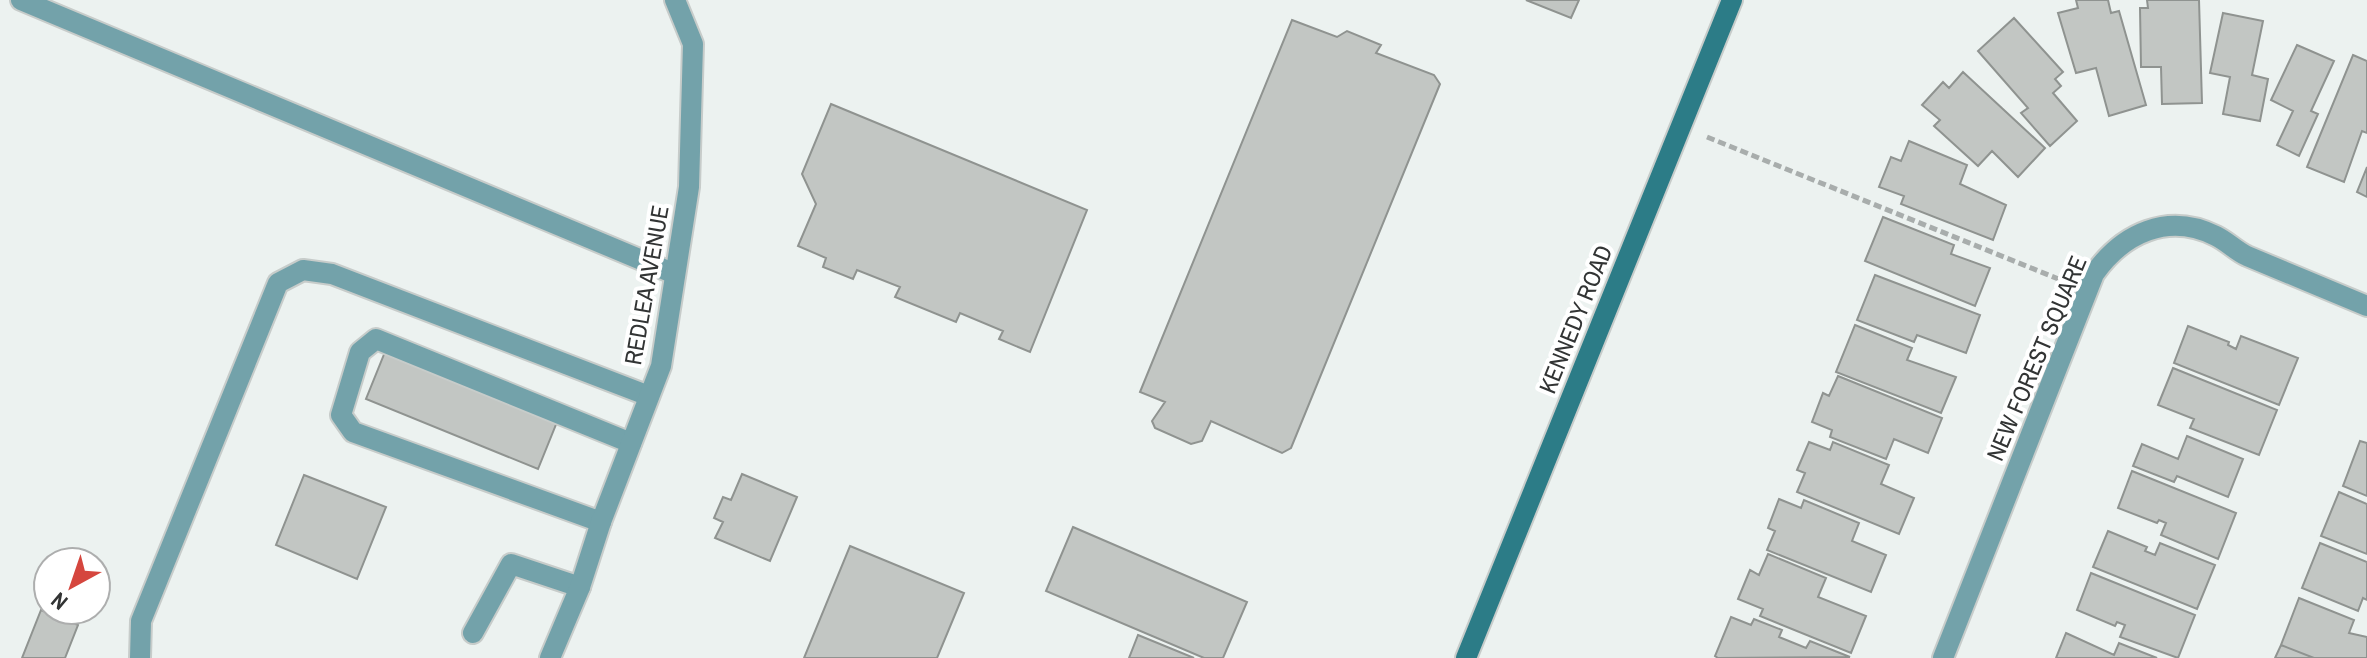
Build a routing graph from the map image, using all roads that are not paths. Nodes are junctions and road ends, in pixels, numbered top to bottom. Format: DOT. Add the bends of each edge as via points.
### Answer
graph roads {
  1 [pos="21,0"];
  2 [pos="675,0"];
  3 [pos="1732,0"];
  4 [pos="675,274"];
  5 [pos="2367,306"];
  6 [pos="649,396"];
  7 [pos="631,443"];
  8 [pos="601,522"];
  9 [pos="580,587"];
  10 [pos="473,633"];
  11 [pos="140,658"];
  12 [pos="550,658"];
  13 [pos="1466,658"];
  14 [pos="1943,658"];
  1 -- 4 [label="street"];
  2 -- 4 [label="street, REDLEA AVENUE" via="693,44 689,187"];
  3 -- 13 [label="main road, KENNEDY ROAD"];
  4 -- 6 [label="street, REDLEA AVENUE" via="661,366"];
  5 -- 14 [label="street, NEW FOREST SQUARE" via="2238,252 2197,228 2172,225 2127,239 2109,254 2088,291"];
  6 -- 7 [label="street, REDLEA AVENUE"];
  6 -- 11 [label="street" via="332,274 303,270 278,283 141,621"];
  7 -- 8 [label="street, REDLEA AVENUE"];
  7 -- 8 [label="street" via="376,339 360,352 341,415 353,432"];
  8 -- 9 [label="street, REDLEA AVENUE"];
  9 -- 10 [label="street" via="511,564"];
  9 -- 12 [label="street, REDLEA AVENUE"];
}
